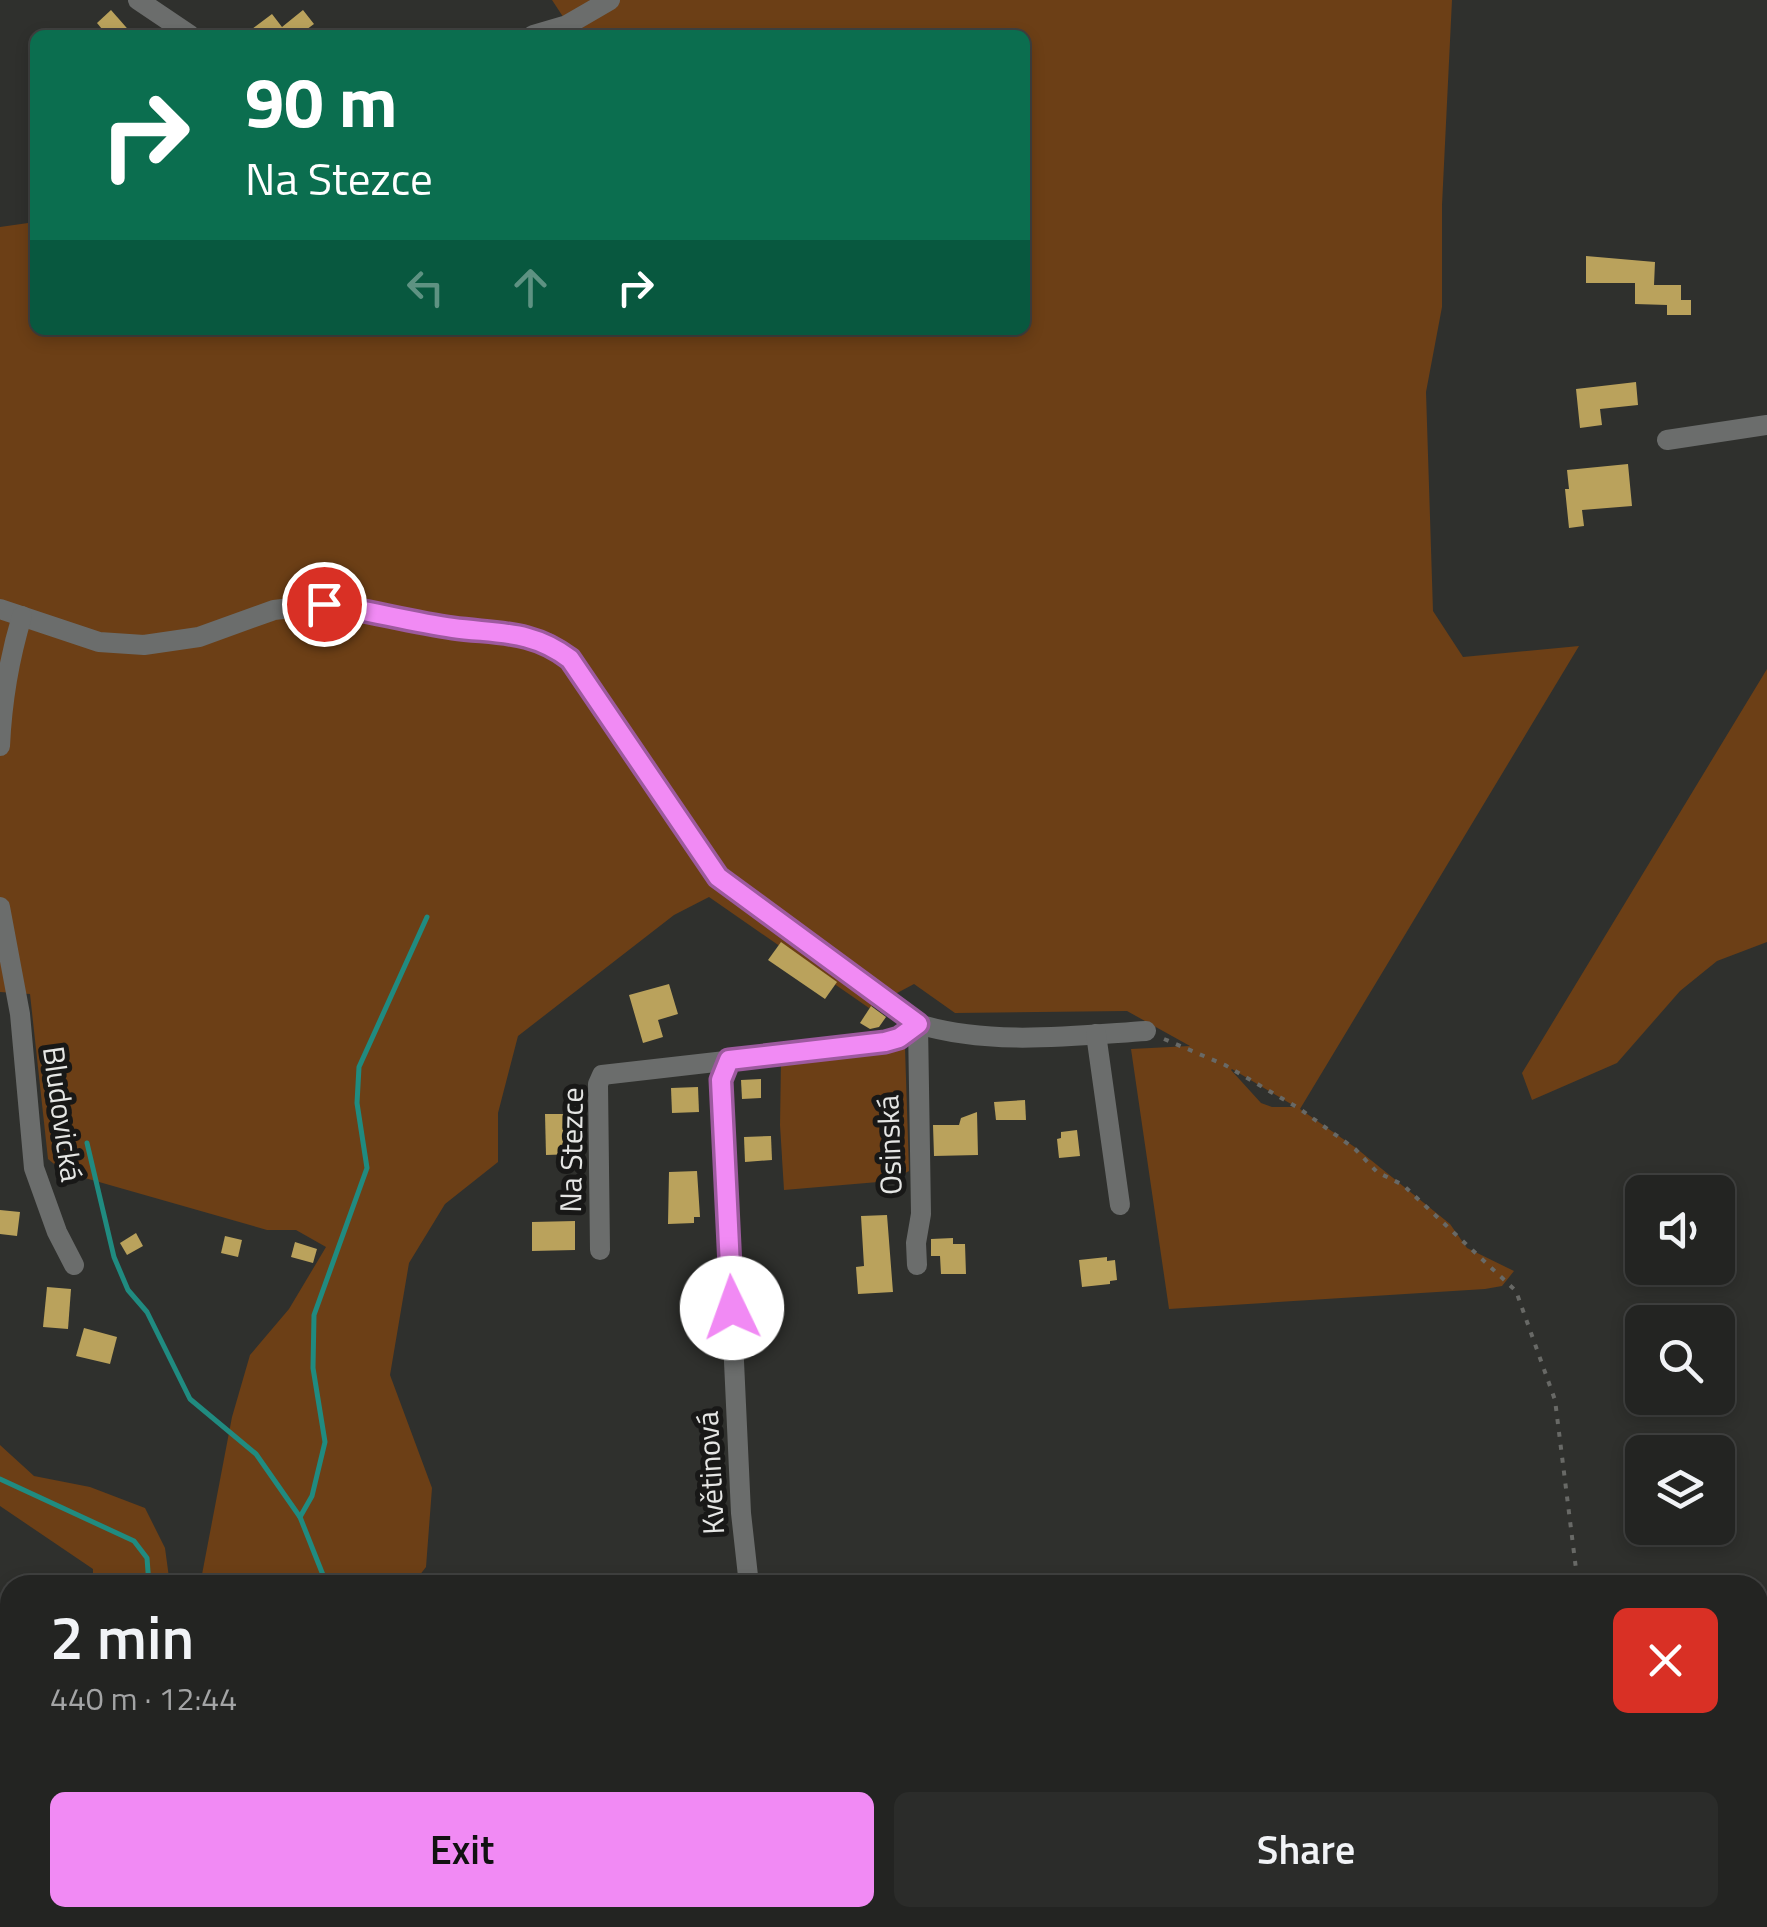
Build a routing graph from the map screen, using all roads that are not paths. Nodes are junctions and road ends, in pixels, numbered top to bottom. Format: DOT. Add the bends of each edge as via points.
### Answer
graph roads {
  1 [pos="138,0"];
  2 [pos="610,0"];
  3 [pos="183,30"];
  4 [pos="552,30"];
  5 [pos="1767,425"];
  6 [pos="1667,440"];
  7 [pos="0,609"];
  8 [pos="22,616"];
  9 [pos="0,746"];
  10 [pos="0,908"];
  11 [pos="918,1024"];
  12 [pos="1146,1031"];
  13 [pos="1096,1034"];
  14 [pos="729,1060"];
  15 [pos="1120,1205"];
  16 [pos="600,1250"];
  17 [pos="74,1265"];
  18 [pos="918,1265"];
  19 [pos="748,1575"];
  1 -- 3 [label="street"];
  2 -- 4 [label="street"];
  5 -- 6 [label="street"];
  7 -- 8 [label="street"];
  8 -- 9 [label="street"];
  8 -- 11 [label="street" via="99,642 144,645 199,637 274,610 324,604 548,642 570,659 718,877"];
  10 -- 17 [label="street, Bludovická" via="20,1014 34,1168"];
  11 -- 13 [label="street" via="989,1037"];
  11 -- 14 [label="street, Na Stezce" via="885,1042"];
  11 -- 18 [label="street, Osinská"];
  12 -- 13 [label="street"];
  13 -- 15 [label="street"];
  14 -- 16 [label="street, Na Stezce" via="599,1077"];
  14 -- 19 [label="street, Květinová" via="721,1080"];
}
